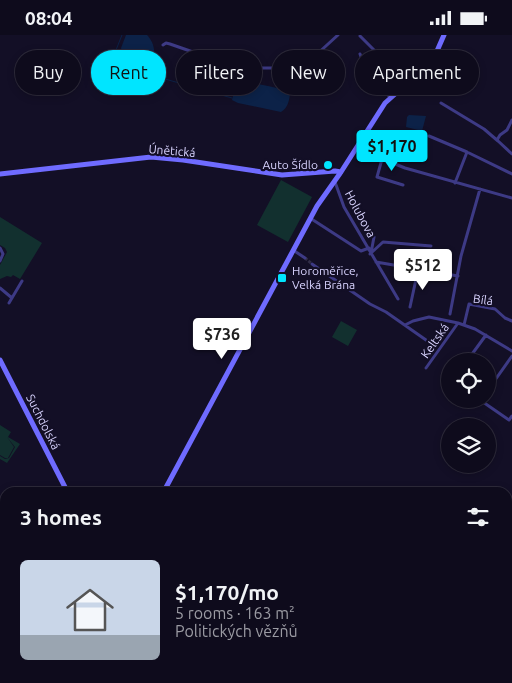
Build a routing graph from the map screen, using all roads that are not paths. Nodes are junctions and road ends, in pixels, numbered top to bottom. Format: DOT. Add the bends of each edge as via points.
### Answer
graph roads {
  1 [pos="338,35"];
  2 [pos="444,35"];
  3 [pos="360,36"];
  4 [pos="163,45"];
  5 [pos="374,50"];
  6 [pos="390,97"];
  7 [pos="441,103"];
  8 [pos="512,120"];
  9 [pos="428,136"];
  10 [pos="498,141"];
  11 [pos="356,148"];
  12 [pos="467,152"];
  13 [pos="512,154"];
  14 [pos="382,159"];
  15 [pos="341,172"];
  16 [pos="0,174"];
  17 [pos="512,175"];
  18 [pos="335,182"];
  19 [pos="455,183"];
  20 [pos="403,185"];
  21 [pos="480,189"];
  22 [pos="512,198"];
  23 [pos="310,218"];
  24 [pos="374,237"];
  25 [pos="432,247"];
  26 [pos="0,248"];
  27 [pos="369,248"];
  28 [pos="293,250"];
  29 [pos="370,254"];
  30 [pos="305,259"];
  31 [pos="0,261"];
  32 [pos="376,262"];
  33 [pos="312,263"];
  34 [pos="418,270"];
  35 [pos="458,276"];
  36 [pos="22,281"];
  37 [pos="0,288"];
  38 [pos="12,297"];
  39 [pos="398,299"];
  40 [pos="9,303"];
  41 [pos="410,307"];
  42 [pos="450,314"];
  43 [pos="512,321"];
  44 [pos="458,323"];
  45 [pos="405,325"];
  46 [pos="464,325"];
  47 [pos="486,335"];
  48 [pos="426,340"];
  49 [pos="512,351"];
  50 [pos="473,353"];
  51 [pos="512,355"];
  52 [pos="0,360"];
  53 [pos="426,368"];
  54 [pos="496,378"];
  55 [pos="492,408"];
  56 [pos="512,416"];
  57 [pos="65,487"];
  58 [pos="165,487"];
  1 -- 4 [label="street" via="298,68 239,68 170,44"];
  2 -- 6 [label="main road" via="437,51 422,70"];
  3 -- 5 [label="street"];
  6 -- 11 [label="main road"];
  7 -- 10 [label="street"];
  8 -- 10 [label="street"];
  9 -- 12 [label="street"];
  10 -- 13 [label="street"];
  11 -- 14 [label="street"];
  11 -- 15 [label="main road"];
  12 -- 17 [label="street"];
  12 -- 19 [label="street"];
  14 -- 19 [label="street"];
  14 -- 20 [label="street" via="377,177"];
  15 -- 16 [label="main road, Únětická" via="282,175 151,157"];
  15 -- 18 [label="main road"];
  18 -- 23 [label="main road"];
  18 -- 27 [label="street, Holubova" via="344,207"];
  19 -- 21 [label="street"];
  21 -- 22 [label="street"];
  21 -- 35 [label="street"];
  23 -- 27 [label="street" via="361,251"];
  23 -- 28 [label="main road"];
  24 -- 29 [label="street, Holubova"];
  25 -- 29 [label="street" via="383,242"];
  26 -- 31 [label="street" via="3,254"];
  27 -- 29 [label="street, Holubova"];
  28 -- 30 [label="street"];
  28 -- 58 [label="main road"];
  29 -- 32 [label="street, Holubova"];
  32 -- 34 [label="street"];
  32 -- 39 [label="street, Holubova"];
  33 -- 45 [label="street"];
  34 -- 35 [label="street"];
  34 -- 41 [label="street"];
  35 -- 42 [label="street"];
  36 -- 38 [label="street"];
  37 -- 38 [label="street"];
  38 -- 40 [label="street"];
  43 -- 46 [label="street, Bílá" via="495,309 469,304"];
  44 -- 45 [label="street" via="429,317"];
  44 -- 46 [label="street"];
  44 -- 53 [label="street, Keltská"];
  45 -- 48 [label="street"];
  46 -- 47 [label="street"];
  47 -- 49 [label="street"];
  47 -- 50 [label="street"];
  51 -- 54 [label="street"];
  52 -- 57 [label="main road, Suchdolská"];
  55 -- 56 [label="street" via="509,421"];
}
